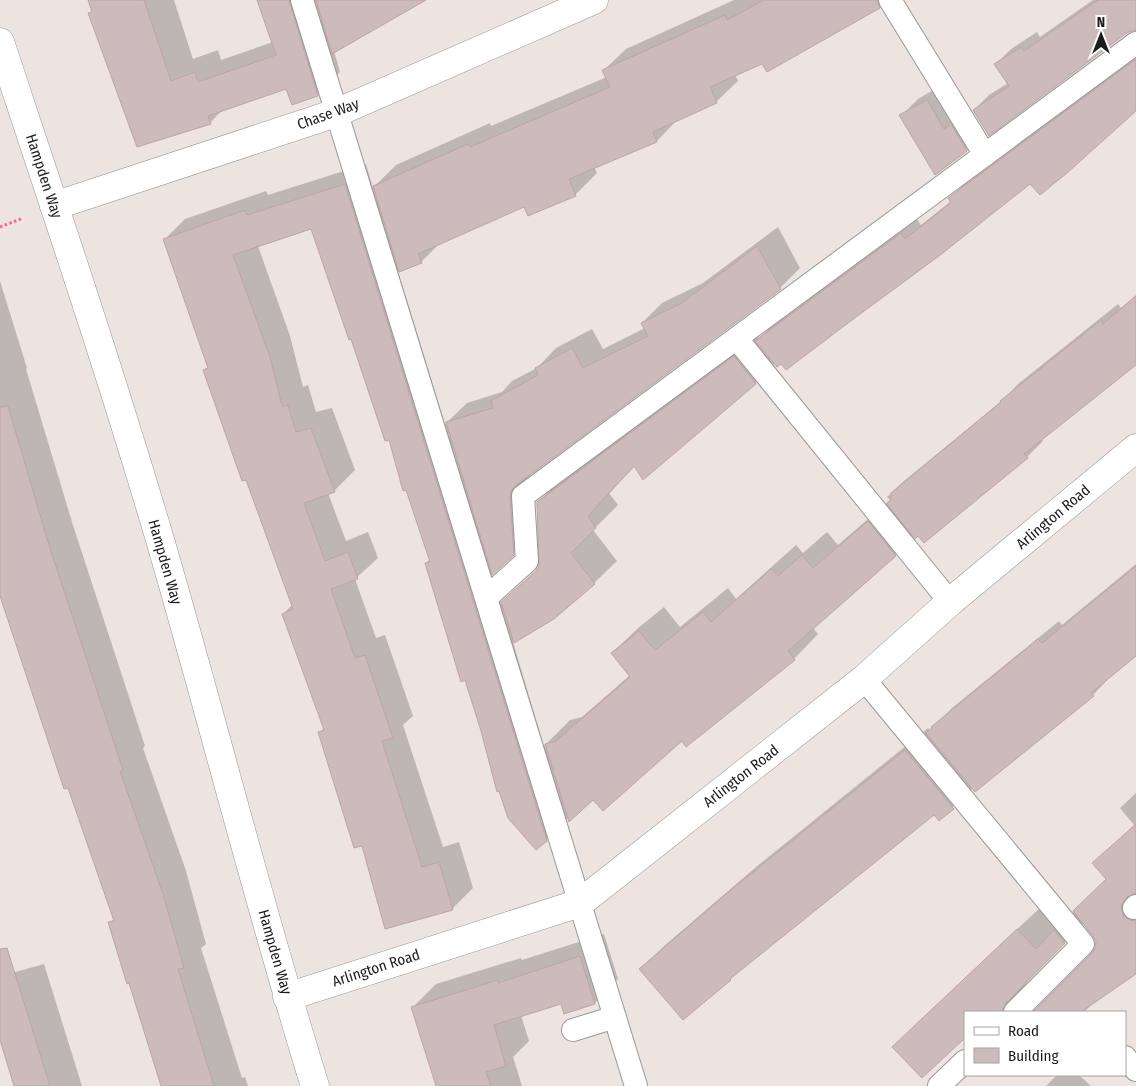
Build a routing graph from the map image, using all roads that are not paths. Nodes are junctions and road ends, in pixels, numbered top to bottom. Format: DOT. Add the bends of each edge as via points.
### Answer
graph roads {
  1 [pos="302,0"];
  2 [pos="594,0"];
  3 [pos="890,0"];
  4 [pos="0,42"];
  5 [pos="1136,43"];
  6 [pos="336,113"];
  7 [pos="985,155"];
  8 [pos="54,206"];
  9 [pos="737,339"];
  10 [pos="1136,448"];
  11 [pos="486,598"];
  12 [pos="950,602"];
  13 [pos="864,679"];
  14 [pos="580,903"];
  15 [pos="287,997"];
  16 [pos="1016,1011"];
  17 [pos="615,1017"];
  18 [pos="573,1030"];
  19 [pos="1126,1058"];
  20 [pos="964,1062"];
  21 [pos="1136,1070"];
  22 [pos="315,1086"];
  23 [pos="636,1086"];
  24 [pos="939,1086"];
  1 -- 6 [label="lane"];
  2 -- 6 [label="street, Chase Way"];
  3 -- 7 [label="lane"];
  4 -- 8 [label="street, Hampden Way"];
  5 -- 7 [label="lane"];
  6 -- 8 [label="street, Chase Way"];
  6 -- 11 [label="lane"];
  7 -- 9 [label="lane"];
  8 -- 15 [label="street, Hampden Way" via="158,533"];
  9 -- 11 [label="lane" via="523,496 526,560"];
  9 -- 12 [label="lane"];
  10 -- 12 [label="street, Arlington Road"];
  11 -- 14 [label="lane"];
  12 -- 13 [label="street, Arlington Road"];
  13 -- 14 [label="street, Arlington Road"];
  13 -- 16 [label="lane" via="1083,944"];
  14 -- 15 [label="street, Arlington Road"];
  14 -- 17 [label="lane"];
  15 -- 22 [label="street, Hampden Way"];
  17 -- 18 [label="lane"];
  17 -- 23 [label="lane"];
  19 -- 21 [label="lane"];
  20 -- 24 [label="lane"];
}
